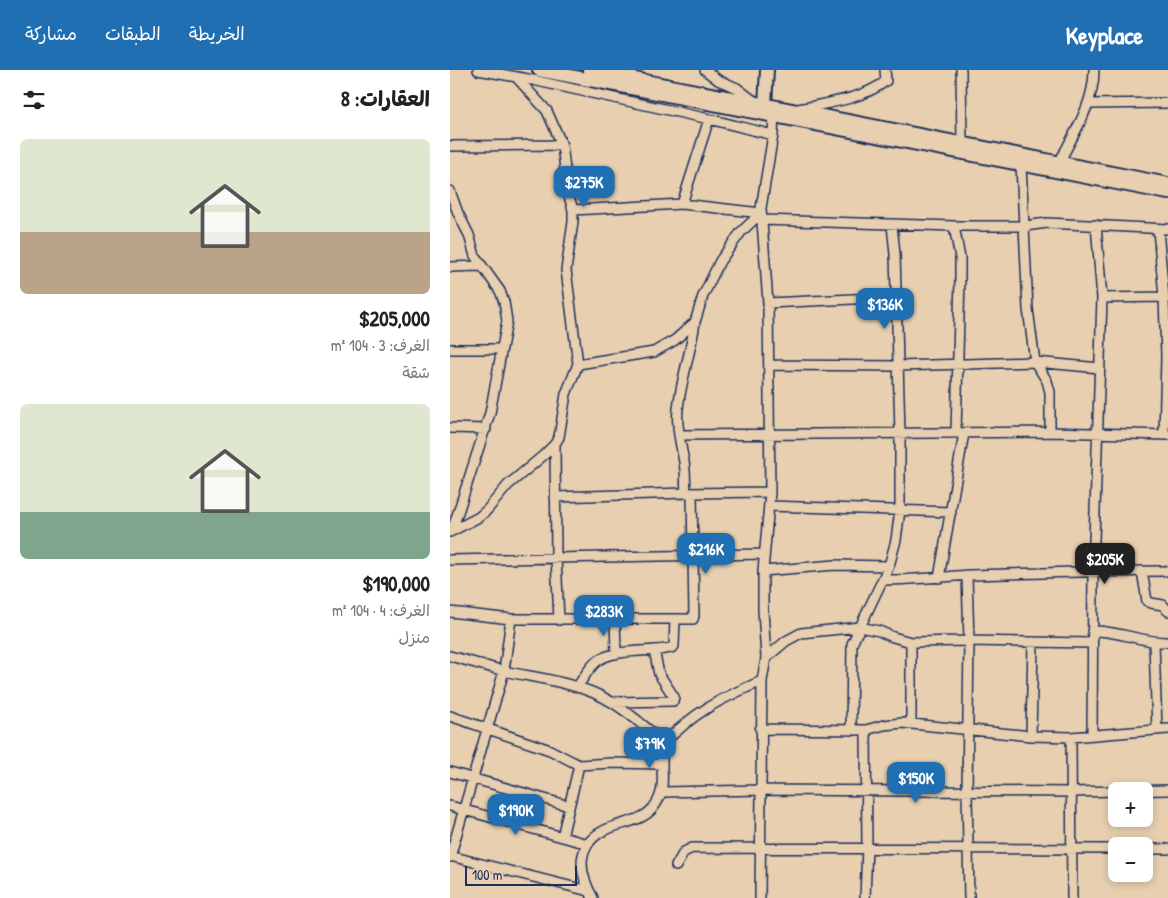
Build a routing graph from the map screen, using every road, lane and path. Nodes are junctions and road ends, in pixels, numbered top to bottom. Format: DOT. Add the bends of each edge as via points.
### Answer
graph roads {
  1 [pos="478,70"];
  2 [pos="539,70"];
  3 [pos="589,70"];
  4 [pos="705,70"];
  5 [pos="767,70"];
  6 [pos="884,70"];
  7 [pos="961,70"];
  8 [pos="1094,70"];
  9 [pos="516,78"];
  10 [pos="1168,103"];
  11 [pos="1088,104"];
  12 [pos="768,108"];
  13 [pos="792,110"];
  14 [pos="708,119"];
  15 [pos="773,135"];
  16 [pos="962,143"];
  17 [pos="562,145"];
  18 [pos="450,146"];
  19 [pos="1059,163"];
  20 [pos="1021,165"];
  21 [pos="1091,174"];
  22 [pos="1168,184"];
  23 [pos="450,191"];
  24 [pos="1168,194"];
  25 [pos="682,204"];
  26 [pos="573,210"];
  27 [pos="761,217"];
  28 [pos="892,225"];
  29 [pos="1096,225"];
  30 [pos="954,226"];
  31 [pos="1025,226"];
  32 [pos="1168,229"];
  33 [pos="1158,230"];
  34 [pos="481,266"];
  35 [pos="450,267"];
  36 [pos="896,296"];
  37 [pos="1164,297"];
  38 [pos="1102,298"];
  39 [pos="768,303"];
  40 [pos="695,322"];
  41 [pos="450,349"];
  42 [pos="502,349"];
  43 [pos="1167,357"];
  44 [pos="1035,362"];
  45 [pos="578,364"];
  46 [pos="769,365"];
  47 [pos="958,365"];
  48 [pos="898,366"];
  49 [pos="1100,368"];
  50 [pos="450,428"];
  51 [pos="486,429"];
  52 [pos="1050,432"];
  53 [pos="900,433"];
  54 [pos="960,433"];
  55 [pos="768,434"];
  56 [pos="1097,434"];
  57 [pos="679,435"];
  58 [pos="1166,435"];
  59 [pos="555,444"];
  60 [pos="770,492"];
  61 [pos="689,493"];
  62 [pos="555,497"];
  63 [pos="770,506"];
  64 [pos="900,510"];
  65 [pos="951,512"];
  66 [pos="451,531"];
  67 [pos="764,554"];
  68 [pos="694,556"];
  69 [pos="556,557"];
  70 [pos="450,560"];
  71 [pos="889,566"];
  72 [pos="763,571"];
  73 [pos="1093,571"];
  74 [pos="1142,571"];
  75 [pos="1168,571"];
  76 [pos="967,576"];
  77 [pos="939,578"];
  78 [pos="882,580"];
  79 [pos="1168,611"];
  80 [pos="450,612"];
  81 [pos="511,619"];
  82 [pos="615,619"];
  83 [pos="675,619"];
  84 [pos="559,620"];
  85 [pos="860,628"];
  86 [pos="1092,631"];
  87 [pos="969,641"];
  88 [pos="911,642"];
  89 [pos="1033,642"];
  90 [pos="1168,642"];
  91 [pos="1092,643"];
  92 [pos="1154,643"];
  93 [pos="654,650"];
  94 [pos="616,654"];
  95 [pos="450,656"];
  96 [pos="766,658"];
  97 [pos="504,671"];
  98 [pos="762,681"];
  99 [pos="577,687"];
  100 [pos="610,702"];
  101 [pos="450,716"];
  102 [pos="911,724"];
  103 [pos="487,728"];
  104 [pos="760,729"];
  105 [pos="968,729"];
  106 [pos="851,730"];
  107 [pos="866,730"];
  108 [pos="1157,730"];
  109 [pos="1168,730"];
  110 [pos="1030,736"];
  111 [pos="1092,736"];
  112 [pos="1071,737"];
  113 [pos="661,746"];
  114 [pos="579,764"];
  115 [pos="662,764"];
  116 [pos="450,772"];
  117 [pos="472,779"];
  118 [pos="762,790"];
  119 [pos="1168,790"];
  120 [pos="662,792"];
  121 [pos="866,792"];
  122 [pos="967,792"];
  123 [pos="1072,792"];
  124 [pos="450,806"];
  125 [pos="569,806"];
  126 [pos="464,810"];
  127 [pos="562,837"];
  128 [pos="588,844"];
  129 [pos="867,847"];
  130 [pos="968,848"];
  131 [pos="762,849"];
  132 [pos="1073,849"];
  133 [pos="1108,849"];
  134 [pos="1153,849"];
  135 [pos="1168,849"];
  136 [pos="450,856"];
  137 [pos="676,866"];
  138 [pos="591,894"];
  139 [pos="760,898"];
  140 [pos="865,898"];
  141 [pos="968,898"];
  142 [pos="1072,898"];
  1 -- 9 [label="street"];
  2 -- 12 [label="street"];
  3 -- 12 [label="street"];
  4 -- 12 [label="street"];
  5 -- 12 [label="street"];
  6 -- 13 [label="street" via="886,81 874,90"];
  7 -- 16 [label="street"];
  8 -- 11 [label="street"];
  9 -- 14 [label="street"];
  9 -- 17 [label="street" via="547,111"];
  10 -- 11 [label="street"];
  11 -- 19 [label="street"];
  12 -- 13 [label="street"];
  12 -- 15 [label="street"];
  12 -- 20 [label="street"];
  13 -- 16 [label="street"];
  14 -- 15 [label="street"];
  14 -- 25 [label="street"];
  15 -- 27 [label="street"];
  16 -- 19 [label="street"];
  17 -- 18 [label="street"];
  17 -- 26 [label="street"];
  19 -- 21 [label="street"];
  20 -- 21 [label="street"];
  20 -- 31 [label="street"];
  21 -- 22 [label="street"];
  21 -- 24 [label="street"];
  23 -- 34 [label="street" via="469,235 474,256"];
  25 -- 26 [label="street"];
  25 -- 27 [label="street"];
  26 -- 45 [label="street" via="566,270"];
  27 -- 28 [label="street"];
  27 -- 39 [label="street"];
  27 -- 40 [label="street" via="742,232 720,261"];
  28 -- 30 [label="street"];
  28 -- 36 [label="street"];
  29 -- 31 [label="street" via="1047,223"];
  29 -- 33 [label="street"];
  29 -- 38 [label="street"];
  30 -- 31 [label="street"];
  30 -- 47 [label="street" via="960,267"];
  31 -- 44 [label="street" via="1028,310"];
  32 -- 33 [label="street"];
  33 -- 37 [label="street"];
  34 -- 35 [label="street"];
  34 -- 42 [label="street" via="495,283 504,302 507,321"];
  36 -- 39 [label="street"];
  36 -- 48 [label="street"];
  37 -- 38 [label="street"];
  37 -- 43 [label="street"];
  38 -- 49 [label="street"];
  39 -- 46 [label="street"];
  40 -- 45 [label="street" via="675,340 654,352"];
  40 -- 57 [label="street" via="677,410"];
  41 -- 42 [label="street"];
  42 -- 51 [label="street"];
  43 -- 58 [label="street"];
  44 -- 47 [label="street"];
  44 -- 49 [label="street"];
  44 -- 52 [label="street" via="1050,392"];
  45 -- 59 [label="street" via="566,394 560,437"];
  46 -- 48 [label="street"];
  46 -- 55 [label="street"];
  47 -- 48 [label="street"];
  47 -- 54 [label="street"];
  48 -- 53 [label="street"];
  49 -- 56 [label="street"];
  50 -- 51 [label="street"];
  51 -- 66 [label="street"];
  52 -- 54 [label="street"];
  52 -- 56 [label="street"];
  53 -- 54 [label="street"];
  53 -- 55 [label="street"];
  53 -- 64 [label="street"];
  54 -- 65 [label="street"];
  55 -- 57 [label="street"];
  55 -- 60 [label="street"];
  56 -- 58 [label="street"];
  56 -- 73 [label="street"];
  57 -- 61 [label="street"];
  59 -- 62 [label="street"];
  59 -- 66 [label="street" via="508,485 483,514"];
  60 -- 61 [label="street"];
  60 -- 63 [label="street"];
  61 -- 62 [label="street"];
  61 -- 68 [label="street"];
  62 -- 69 [label="street"];
  63 -- 64 [label="street"];
  63 -- 67 [label="street"];
  64 -- 65 [label="street"];
  64 -- 71 [label="street"];
  65 -- 77 [label="street"];
  67 -- 68 [label="street"];
  67 -- 72 [label="street"];
  68 -- 69 [label="street"];
  68 -- 83 [label="street" via="694,616 690,620"];
  69 -- 70 [label="street"];
  69 -- 84 [label="street"];
  71 -- 72 [label="street" via="835,565"];
  71 -- 78 [label="street"];
  72 -- 96 [label="street"];
  73 -- 74 [label="street"];
  73 -- 76 [label="street"];
  73 -- 86 [label="street"];
  74 -- 75 [label="street"];
  74 -- 79 [label="street" via="1147,601 1163,605"];
  76 -- 77 [label="street"];
  76 -- 87 [label="street"];
  77 -- 78 [label="street"];
  78 -- 85 [label="street"];
  80 -- 81 [label="street"];
  81 -- 84 [label="street"];
  81 -- 97 [label="street"];
  82 -- 83 [label="street"];
  82 -- 84 [label="street"];
  82 -- 94 [label="street"];
  83 -- 93 [label="street" via="674,646"];
  85 -- 88 [label="street"];
  85 -- 96 [label="street" via="801,633"];
  85 -- 106 [label="street" via="852,650"];
  86 -- 91 [label="street"];
  86 -- 92 [label="street" via="1107,631"];
  87 -- 88 [label="street"];
  87 -- 89 [label="street"];
  87 -- 105 [label="street"];
  88 -- 102 [label="street"];
  89 -- 91 [label="street"];
  89 -- 110 [label="street"];
  90 -- 92 [label="street"];
  91 -- 111 [label="street"];
  92 -- 108 [label="street"];
  93 -- 94 [label="street"];
  93 -- 100 [label="street" via="659,674 671,690 673,701"];
  94 -- 99 [label="street" via="594,664"];
  95 -- 97 [label="street"];
  96 -- 98 [label="street"];
  97 -- 99 [label="street"];
  97 -- 103 [label="street"];
  98 -- 104 [label="street"];
  98 -- 113 [label="street" via="712,704"];
  99 -- 100 [label="street"];
  100 -- 113 [label="street" via="650,731"];
  101 -- 103 [label="street"];
  102 -- 105 [label="street"];
  102 -- 107 [label="street" via="884,725"];
  103 -- 114 [label="street"];
  103 -- 117 [label="street"];
  104 -- 106 [label="street"];
  104 -- 118 [label="street"];
  105 -- 110 [label="street"];
  105 -- 122 [label="street"];
  106 -- 107 [label="street"];
  107 -- 121 [label="street"];
  108 -- 109 [label="street"];
  108 -- 111 [label="street"];
  110 -- 112 [label="street"];
  111 -- 112 [label="street"];
  112 -- 123 [label="street"];
  113 -- 115 [label="street"];
  114 -- 115 [label="street"];
  114 -- 125 [label="street"];
  115 -- 120 [label="street"];
  116 -- 117 [label="street"];
  117 -- 125 [label="street"];
  117 -- 126 [label="street"];
  118 -- 120 [label="street"];
  118 -- 121 [label="street"];
  118 -- 131 [label="street"];
  119 -- 123 [label="street"];
  120 -- 128 [label="street" via="655,807 643,817 610,828"];
  121 -- 122 [label="street"];
  121 -- 129 [label="street"];
  122 -- 123 [label="street"];
  122 -- 130 [label="street"];
  123 -- 132 [label="street"];
  124 -- 126 [label="street"];
  125 -- 127 [label="street"];
  126 -- 127 [label="street"];
  126 -- 136 [label="street"];
  127 -- 128 [label="street"];
  128 -- 138 [label="street" via="582,857 582,871"];
  129 -- 130 [label="street"];
  129 -- 131 [label="street"];
  129 -- 140 [label="street"];
  130 -- 132 [label="street"];
  130 -- 141 [label="street"];
  131 -- 137 [label="street" via="692,848 684,852"];
  131 -- 139 [label="street"];
  132 -- 133 [label="street"];
  132 -- 142 [label="street"];
  134 -- 135 [label="street"];
  136 -- 138 [label="street"];
}
